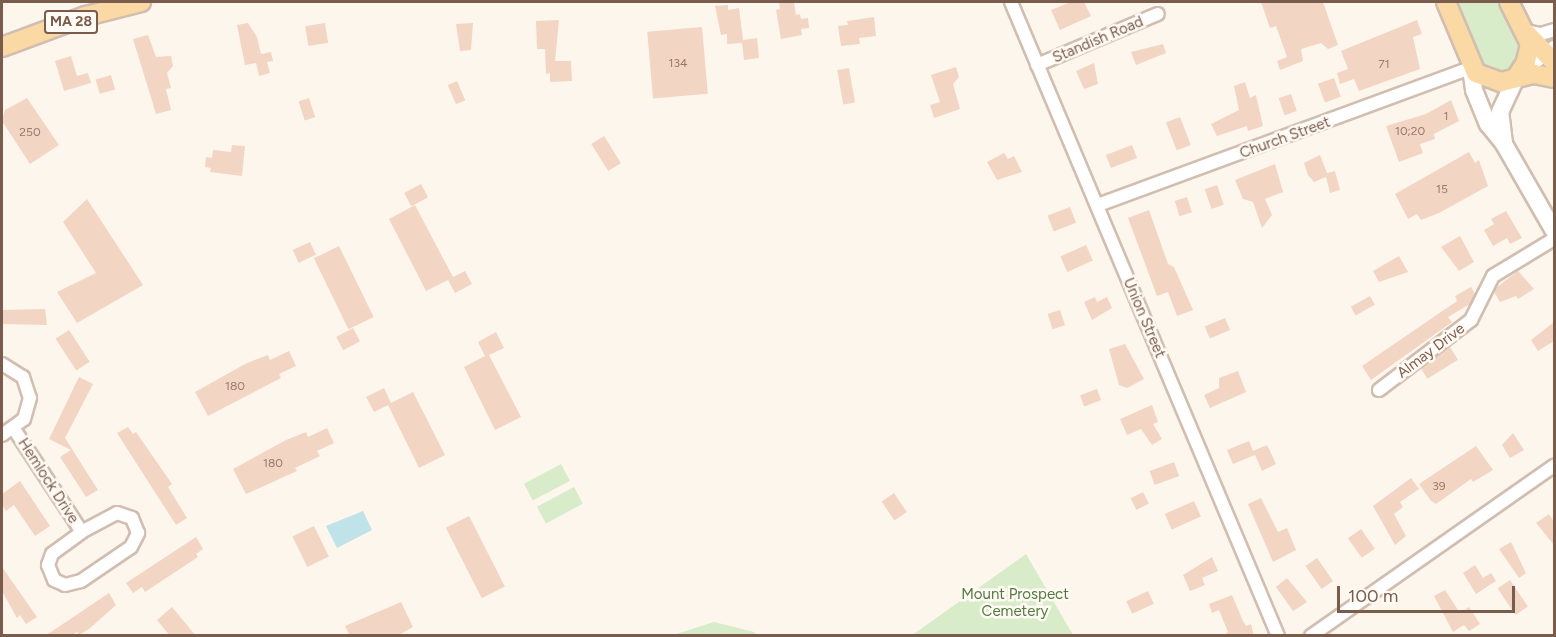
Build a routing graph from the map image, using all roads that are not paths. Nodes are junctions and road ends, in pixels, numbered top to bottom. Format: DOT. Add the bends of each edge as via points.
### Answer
graph roads {
  1 [pos="141,2"];
  2 [pos="1011,2"];
  3 [pos="1446,2"];
  4 [pos="1509,2"];
  5 [pos="1158,14"];
  6 [pos="1554,30"];
  7 [pos="1525,31"];
  8 [pos="2,47"];
  9 [pos="1552,54"];
  10 [pos="1037,65"];
  11 [pos="1472,68"];
  12 [pos="1516,78"];
  13 [pos="1554,78"];
  14 [pos="1504,144"];
  15 [pos="1098,205"];
  16 [pos="1554,231"];
  17 [pos="1554,239"];
  18 [pos="2,364"];
  19 [pos="1379,390"];
  20 [pos="14,429"];
  21 [pos="2,435"];
  22 [pos="1554,466"];
  23 [pos="82,532"];
  24 [pos="1278,636"];
  25 [pos="1311,636"];
  1 -- 8 [label="main road, MA 28" via="86,16"];
  2 -- 10 [label="street, Union Street"];
  3 -- 11 [label="main road"];
  4 -- 7 [label="main road"];
  5 -- 10 [label="street, Standish Road"];
  6 -- 7 [label="street" via="1541,34"];
  7 -- 9 [label="main road"];
  7 -- 12 [label="main road" via="1530,50"];
  9 -- 12 [label="street"];
  10 -- 15 [label="street, Union Street"];
  11 -- 12 [label="main road" via="1493,80"];
  11 -- 14 [label="main road" via="1482,113"];
  11 -- 15 [label="street, Church Street"];
  12 -- 13 [label="main road" via="1534,74"];
  12 -- 14 [label="main road" via="1500,112"];
  14 -- 16 [label="main road"];
  15 -- 24 [label="street, Union Street"];
  17 -- 19 [label="street, Almay Drive" via="1493,276 1471,320"];
  18 -- 20 [label="street, Hemlock Drive" via="18,372 29,391 27,412"];
  20 -- 21 [label="street, Hemlock Drive"];
  20 -- 23 [label="street, Hemlock Drive"];
  22 -- 25 [label="street"];
  23 -- 23 [label="street, Hemlock Drive" via="117,513 132,518 138,533 131,547 100,568 74,584 61,584 50,573 50,557"];
}
